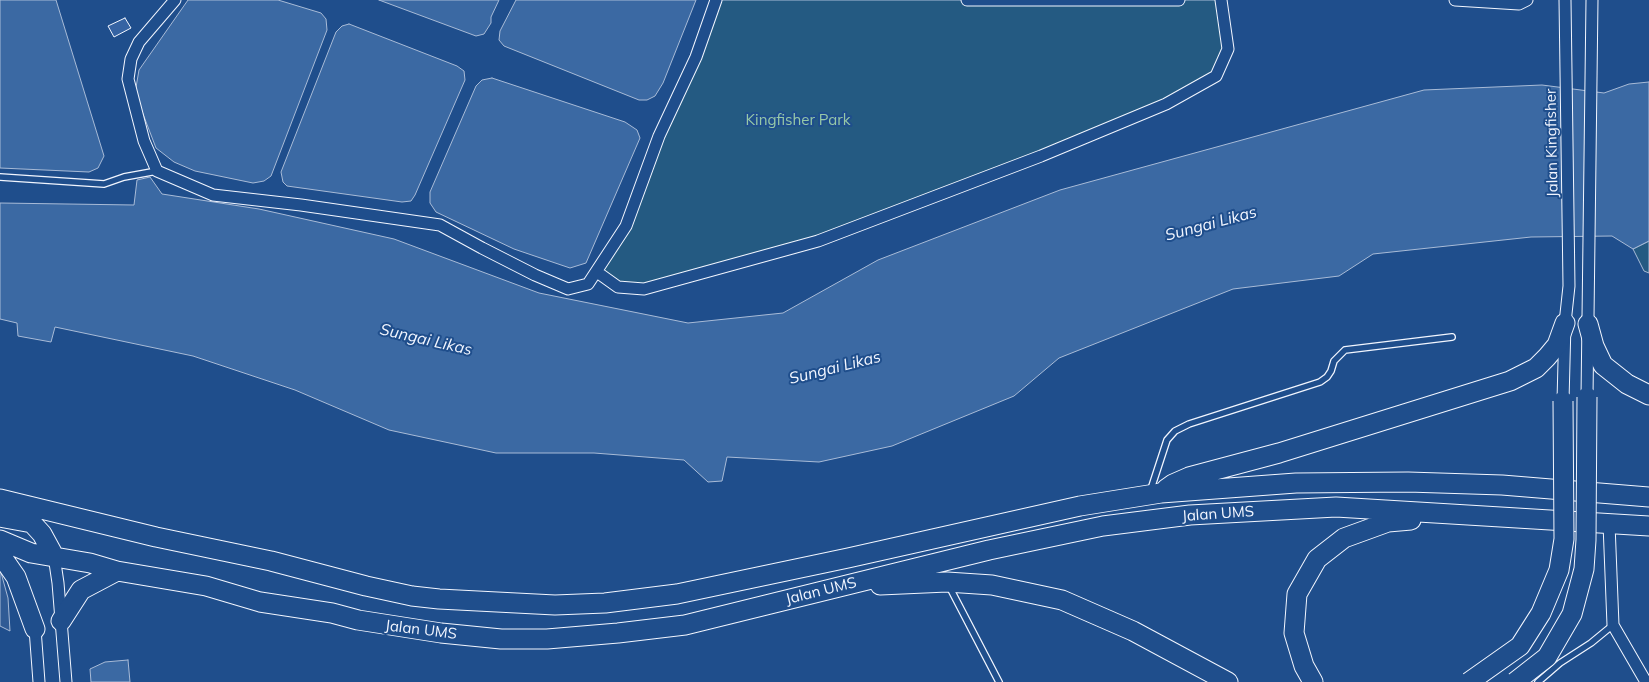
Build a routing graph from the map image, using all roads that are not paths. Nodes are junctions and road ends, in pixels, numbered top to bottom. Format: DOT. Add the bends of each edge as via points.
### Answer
graph roads {
  1 [pos="175,0"];
  2 [pos="716,0"];
  3 [pos="967,0"];
  4 [pos="1020,0"];
  5 [pos="1144,0"];
  6 [pos="1179,0"];
  7 [pos="1221,0"];
  8 [pos="1455,0"];
  9 [pos="1565,0"];
  10 [pos="1592,0"];
  11 [pos="1523,2"];
  12 [pos="157,171"];
  13 [pos="0,178"];
  14 [pos="597,272"];
  15 [pos="1565,323"];
  16 [pos="1588,324"];
  17 [pos="1452,337"];
  18 [pos="1649,395"];
  19 [pos="1587,396"];
  20 [pos="1564,401"];
  21 [pos="1155,494"];
  22 [pos="1649,497"];
  23 [pos="0,499"];
  24 [pos="1464,516"];
  25 [pos="0,517"];
  26 [pos="1609,524"];
  27 [pos="1649,526"];
  28 [pos="0,540"];
  29 [pos="0,554"];
  30 [pos="54,556"];
  31 [pos="117,571"];
  32 [pos="947,582"];
  33 [pos="841,587"];
  34 [pos="61,622"];
  35 [pos="1613,625"];
  36 [pos="35,629"];
  37 [pos="39,682"];
  38 [pos="66,682"];
  39 [pos="999,682"];
  40 [pos="1228,682"];
  41 [pos="1314,682"];
  42 [pos="1469,682"];
  43 [pos="1515,682"];
  44 [pos="1538,682"];
  45 [pos="1646,682"];
  1 -- 12 [label="street" via="139,42 131,58 128,79 144,140"];
  2 -- 14 [label="street" via="696,57 659,136 626,226"];
  3 -- 4 [label="street"];
  4 -- 5 [label="street"];
  5 -- 6 [label="street"];
  7 -- 14 [label="street" via="1228,49 1216,76 1166,104 1041,156 818,241 644,288 618,287"];
  8 -- 11 [label="street"];
  9 -- 15 [label="street, Jalan Kingfisher" via="1569,286"];
  10 -- 16 [label="street"];
  12 -- 13 [label="lane" via="104,184"];
  12 -- 14 [label="street" via="213,195 301,204 440,225 520,268 568,289 588,284"];
  15 -- 20 [label="street, Jalan Kingfisher"];
  15 -- 21 [label="highway" via="1557,345 1547,357 1536,368 1510,381 1279,453 1189,477"];
  16 -- 18 [label="highway" via="1594,346 1604,364 1626,384"];
  16 -- 19 [label="street"];
  17 -- 21 [label="lane" via="1345,350 1334,361 1327,378 1320,382 1175,431 1167,440"];
  19 -- 43 [label="highway, bridge" via="1584,569 1572,614 1547,657"];
  20 -- 42 [label="highway, bridge" via="1564,539 1559,570 1541,613 1520,646"];
  21 -- 22 [label="highway, Jalan UMS" via="1296,483 1392,482 1502,484"];
  21 -- 23 [label="highway, Jalan UMS" via="1080,506 677,594 605,604 555,606 412,596"];
  24 -- 26 [label="highway, Jalan UMS"];
  24 -- 33 [label="highway, Jalan UMS" via="1336,507 1190,515 1103,526 930,563"];
  24 -- 41 [label="highway" via="1388,522 1344,538 1317,559 1297,594 1294,633 1304,666"];
  25 -- 30 [label="highway" via="32,523"];
  26 -- 27 [label="highway, Jalan UMS"];
  26 -- 35 [label="street"];
  28 -- 30 [label="highway, Jalan UMS" via="31,553"];
  29 -- 36 [label="highway" via="16,576"];
  30 -- 31 [label="highway, Jalan UMS"];
  30 -- 34 [label="street"];
  31 -- 33 [label="highway, Jalan UMS" via="206,586 260,602 358,620 501,639 547,639 685,625"];
  31 -- 34 [label="highway" via="81,590"];
  32 -- 33 [label="highway"];
  32 -- 39 [label="lane"];
  32 -- 40 [label="highway" via="992,585 1062,600 1133,631"];
  34 -- 38 [label="street"];
  35 -- 44 [label="lane"];
  35 -- 45 [label="street"];
  36 -- 37 [label="street"];
}
